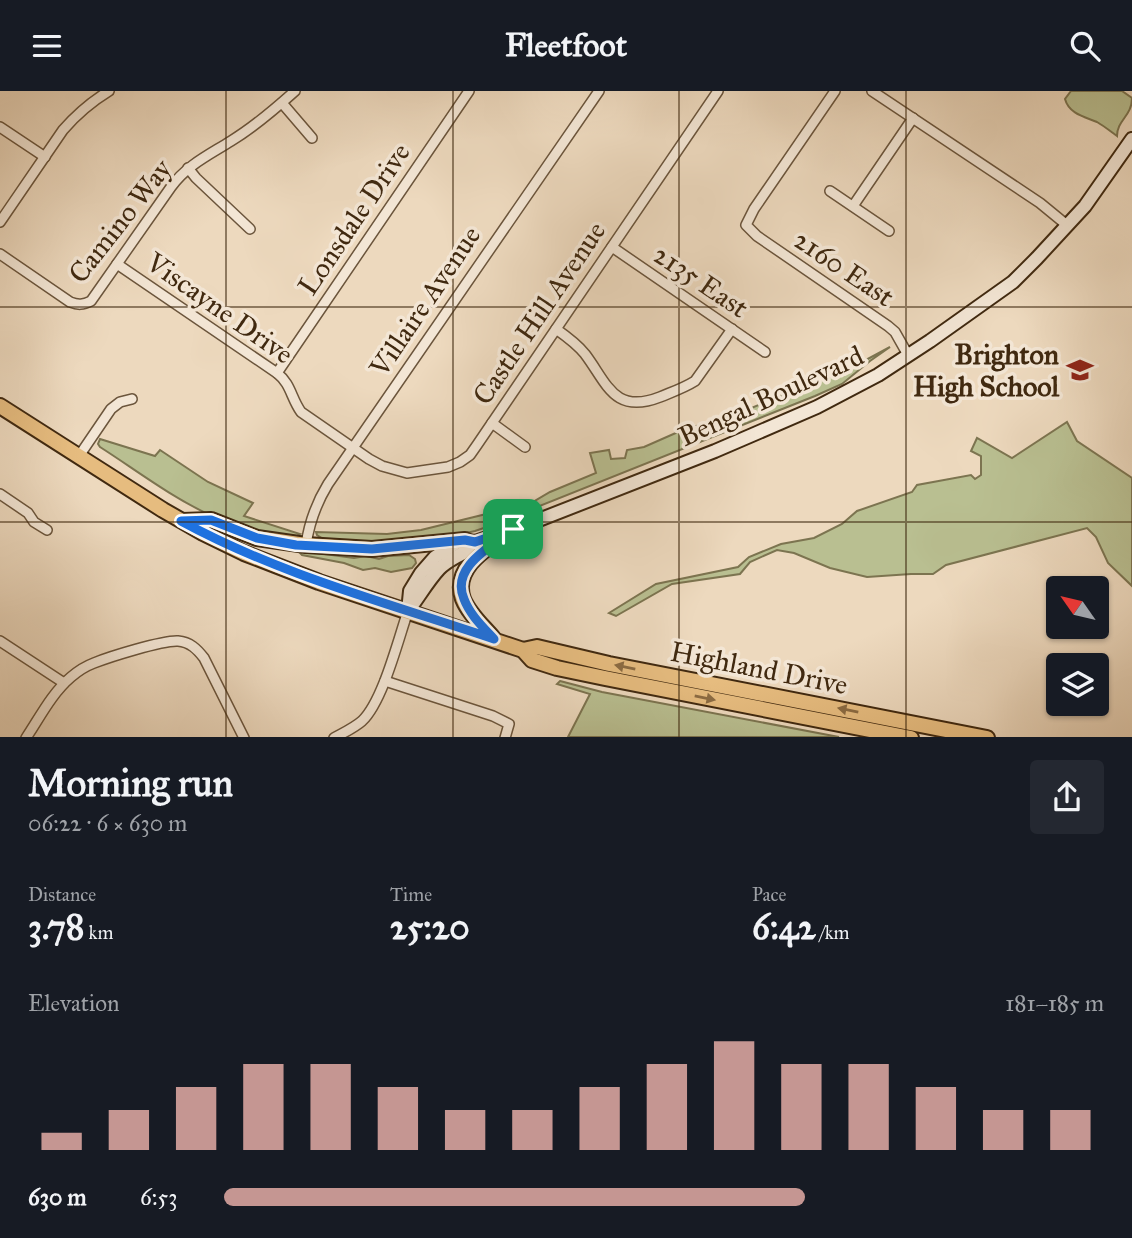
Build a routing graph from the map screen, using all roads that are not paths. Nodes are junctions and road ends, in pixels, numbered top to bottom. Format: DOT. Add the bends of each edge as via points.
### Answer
graph roads {
  1 [pos="109,91"];
  2 [pos="295,91"];
  3 [pos="469,91"];
  4 [pos="599,91"];
  5 [pos="718,91"];
  6 [pos="835,91"];
  7 [pos="873,91"];
  8 [pos="282,103"];
  9 [pos="913,118"];
  10 [pos="0,127"];
  11 [pos="312,138"];
  12 [pos="1132,139"];
  13 [pos="45,157"];
  14 [pos="188,168"];
  15 [pos="830,191"];
  16 [pos="853,206"];
  17 [pos="0,222"];
  18 [pos="1068,226"];
  19 [pos="250,229"];
  20 [pos="889,231"];
  21 [pos="612,247"];
  22 [pos="0,254"];
  23 [pos="117,264"];
  24 [pos="556,329"];
  25 [pos="732,329"];
  26 [pos="765,352"];
  27 [pos="908,355"];
  28 [pos="277,373"];
  29 [pos="132,398"];
  30 [pos="0,406"];
  31 [pos="492,423"];
  32 [pos="526,446"];
  33 [pos="353,447"];
  34 [pos="79,456"];
  35 [pos="0,494"];
  36 [pos="181,521"];
  37 [pos="513,529"];
  38 [pos="47,530"];
  39 [pos="470,541"];
  40 [pos="306,545"];
  41 [pos="408,611"];
  42 [pos="494,639"];
  43 [pos="0,641"];
  44 [pos="523,650"];
  45 [pos="384,681"];
  46 [pos="64,683"];
  47 [pos="26,737"];
  48 [pos="244,737"];
  49 [pos="334,737"];
  50 [pos="505,737"];
  51 [pos="911,737"];
  52 [pos="988,737"];
  1 -- 13 [label="street" via="75,117"];
  2 -- 8 [label="street, Camino Way"];
  3 -- 28 [label="street, Lonsdale Drive"];
  4 -- 33 [label="street, Villaire Avenue"];
  5 -- 21 [label="street, Castle Hill Avenue"];
  6 -- 27 [label="street, 2160 East" via="746,225 888,326"];
  7 -- 9 [label="street"];
  8 -- 11 [label="street"];
  8 -- 14 [label="street, Camino Way"];
  9 -- 16 [label="street"];
  9 -- 18 [label="street"];
  10 -- 13 [label="street"];
  12 -- 18 [label="main road, Bengal Boulevard"];
  13 -- 17 [label="street"];
  14 -- 19 [label="street"];
  14 -- 23 [label="street, Camino Way"];
  15 -- 16 [label="street"];
  16 -- 20 [label="street"];
  18 -- 27 [label="main road, Bengal Boulevard" via="1013,282"];
  21 -- 24 [label="street, Castle Hill Avenue"];
  21 -- 25 [label="street, 2135 East"];
  22 -- 23 [label="street, Camino Way" via="70,302 83,305 91,301"];
  23 -- 28 [label="street, Viscayne Drive"];
  24 -- 25 [label="street" via="582,350 608,390 638,402 695,380"];
  24 -- 31 [label="street, Castle Hill Avenue"];
  25 -- 26 [label="street, 2135 East"];
  27 -- 37 [label="main road, Bengal Boulevard" via="817,407"];
  28 -- 33 [label="street, Viscayne Drive" via="288,384 301,412"];
  29 -- 34 [label="street" via="111,409"];
  30 -- 34 [label="main road, Highland Drive"];
  31 -- 32 [label="street"];
  31 -- 33 [label="street, Castle Hill Avenue" via="470,455 448,467 407,473 369,459"];
  33 -- 40 [label="street, Villaire Avenue" via="321,495"];
  34 -- 36 [label="main road, Highland Drive"];
  35 -- 38 [label="street"];
  36 -- 40 [label="main road" via="211,520 257,538"];
  36 -- 41 [label="main road, Highland Drive" via="269,563"];
  37 -- 39 [label="main road, Bengal Boulevard"];
  37 -- 42 [label="main road" via="477,556 461,582 465,603"];
  39 -- 40 [label="main road" via="372,549"];
  39 -- 41 [label="main road, Bengal Boulevard" via="469,550 440,568"];
  41 -- 42 [label="main road, Highland Drive"];
  41 -- 45 [label="street"];
  42 -- 44 [label="main road, Highland Drive"];
  43 -- 46 [label="street"];
  44 -- 51 [label="main road, Highland Drive, one-way" via="532,660 581,673"];
  52 -- 44 [label="main road, Highland Drive, one-way" via="537,647"];
  45 -- 49 [label="street" via="371,711"];
  45 -- 50 [label="street" via="493,716 509,724"];
  46 -- 47 [label="street"];
  46 -- 48 [label="street" via="96,662 165,642 187,643 204,658"];
}
